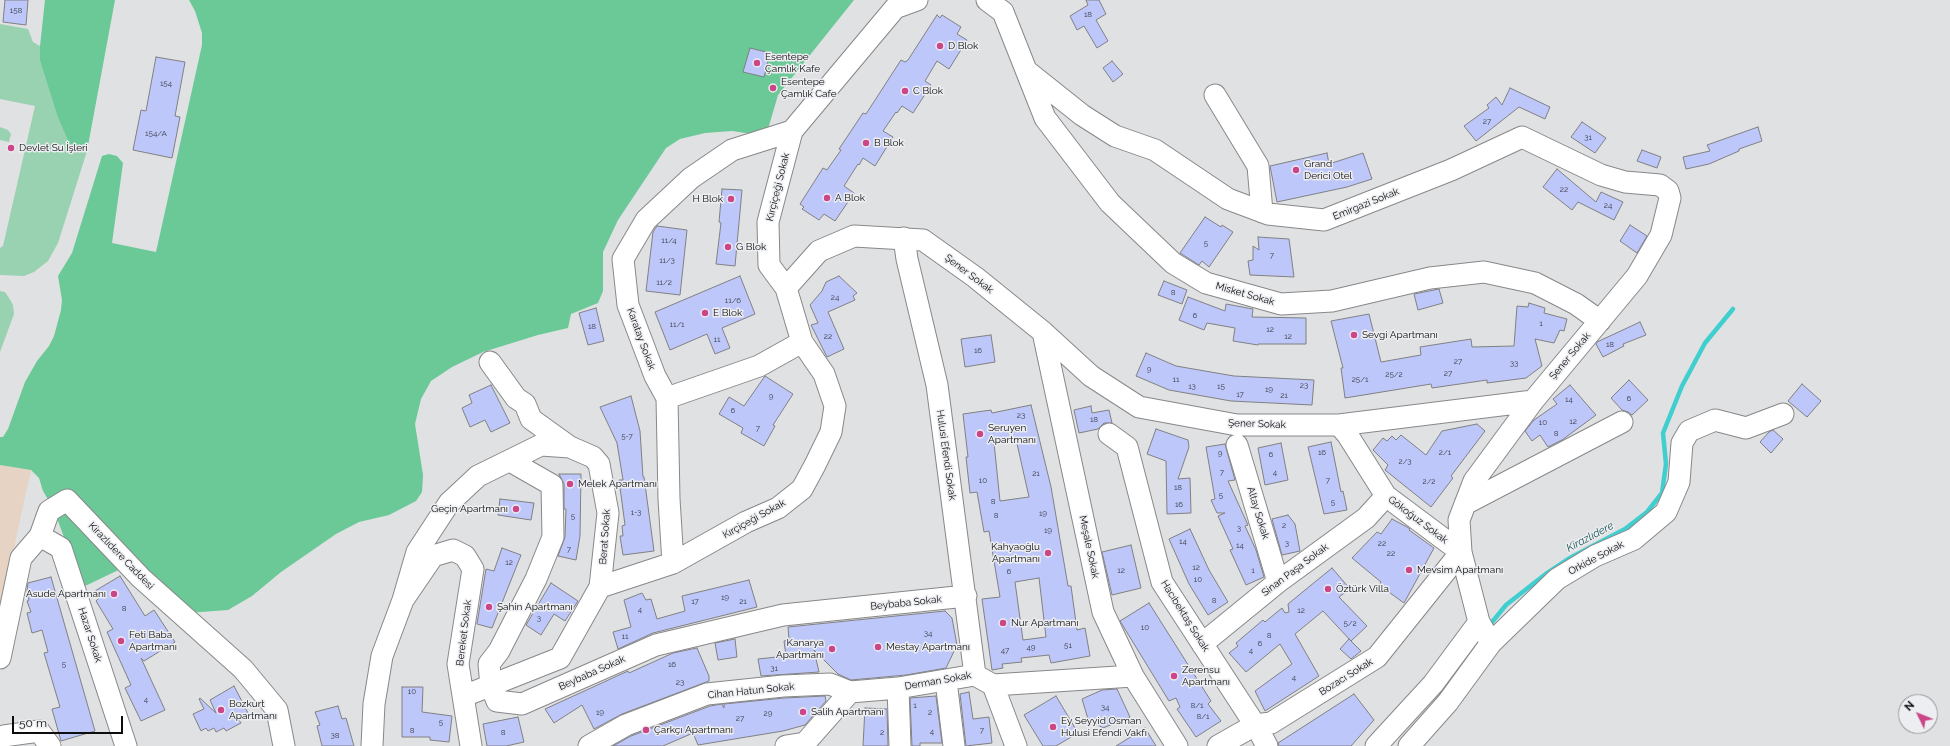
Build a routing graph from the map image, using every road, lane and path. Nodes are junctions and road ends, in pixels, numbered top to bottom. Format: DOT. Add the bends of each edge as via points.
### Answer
graph roads {
  1 [pos="917,0"];
  2 [pos="987,0"];
  3 [pos="1028,72"];
  4 [pos="1215,95"];
  5 [pos="792,131"];
  6 [pos="1670,198"];
  7 [pos="1262,212"];
  8 [pos="904,238"];
  9 [pos="786,288"];
  10 [pos="1600,321"];
  11 [pos="1042,332"];
  12 [pos="802,342"];
  13 [pos="490,362"];
  14 [pos="667,398"];
  15 [pos="1533,401"];
  16 [pos="1783,414"];
  17 [pos="1622,422"];
  18 [pos="1339,425"];
  19 [pos="1109,434"];
  20 [pos="1237,445"];
  21 [pos="570,447"];
  22 [pos="510,461"];
  23 [pos="1386,496"];
  24 [pos="1465,504"];
  25 [pos="40,536"];
  26 [pos="1461,552"];
  27 [pos="673,563"];
  28 [pos="1278,582"];
  29 [pos="600,587"];
  30 [pos="966,596"];
  31 [pos="404,600"];
  32 [pos="1479,622"];
  33 [pos="1491,643"];
  34 [pos="1202,644"];
  35 [pos="0,658"];
  36 [pos="975,675"];
  37 [pos="1133,676"];
  38 [pos="946,681"];
  39 [pos="491,686"];
  40 [pos="993,686"];
  41 [pos="898,688"];
  42 [pos="850,692"];
  43 [pos="464,696"];
  44 [pos="1255,725"];
  45 [pos="0,739"];
  46 [pos="799,745"];
  47 [pos="50,746"];
  48 [pos="126,746"];
  49 [pos="284,746"];
  50 [pos="372,746"];
  51 [pos="471,746"];
  52 [pos="589,746"];
  53 [pos="900,746"];
  54 [pos="954,746"];
  55 [pos="1016,746"];
  56 [pos="1177,746"];
  57 [pos="1218,746"];
  58 [pos="1267,746"];
  59 [pos="1376,746"];
  60 [pos="1409,746"];
  1 -- 5 [label="street, Kırçiçeği Sokak" via="896,8"];
  2 -- 3 [label="street" via="1003,12"];
  3 -- 7 [label="street, Emirgazi Sokak" via="1082,115 1115,136 1155,150 1228,199"];
  3 -- 10 [label="street, Misket Sokak" via="1045,118 1110,204 1173,263 1206,283 1281,304 1332,301 1430,278 1484,272 1535,283 1576,304"];
  4 -- 7 [label="street" via="1258,166"];
  5 -- 9 [label="street, Kırçiçeği Sokak" via="768,222 769,265"];
  5 -- 14 [label="street, Karatay Sokak" via="732,150 691,178 646,220 623,259 628,304 655,376"];
  6 -- 7 [label="street, Emirgazi Sokak" via="1668,192 1660,185 1625,182 1601,175 1522,137 1451,170 1324,220"];
  6 -- 10 [label="street, Şener Sokak" via="1661,235 1637,276"];
  8 -- 9 [label="street, Şener Sokak" via="854,236 820,251"];
  8 -- 11 [label="street, Şener Sokak" via="923,240 975,277"];
  8 -- 30 [label="street, Hulusi Efendi Sokak" via="937,385"];
  9 -- 12 [label="street, Kırçiçeği Sokak"];
  10 -- 15 [label="street, Şener Sokak"];
  11 -- 18 [label="street, Şener Sokak" via="1091,376 1139,407 1237,425"];
  11 -- 37 [label="street, Meşale Sokak" via="1103,612"];
  12 -- 14 [label="street" via="759,366"];
  12 -- 27 [label="street, Kırçiçeği Sokak" via="824,374 835,406 831,432 802,490 778,508 746,522"];
  13 -- 21 [label="street" via="516,398 525,404 531,419"];
  14 -- 27 [label="street, Karatay Sokak"];
  15 -- 18 [label="street, Şener Sokak"];
  15 -- 24 [label="street" via="1474,481"];
  16 -- 33 [label="street, Orkide Sokak" via="1746,428 1715,420 1689,430 1682,444 1679,482 1666,512 1634,538 1595,556 1557,579"];
  17 -- 24 [label="street"];
  18 -- 23 [label="street, Gökoğuz Sokak"];
  19 -- 34 [label="street, Hacıbektaş Sokak" via="1127,447 1162,582"];
  20 -- 28 [label="street, Altay Sokak"];
  21 -- 22 [label="street, Berat Sokak" via="541,445"];
  21 -- 29 [label="street, Berat Sokak" via="593,457 599,464 608,513"];
  22 -- 31 [label="street, Berat Sokak" via="478,476 449,503 417,552"];
  22 -- 39 [label="street, Beybaba Sokak" via="552,485 553,537 529,592 499,651 489,664"];
  23 -- 26 [label="street, Gökoğuz Sokak"];
  23 -- 28 [label="street, Sinan Paşa Sokak" via="1366,518"];
  24 -- 26 [label="street" via="1459,520"];
  25 -- 35 [label="street, Kirazlıdere Caddesi" via="21,558"];
  25 -- 48 [label="street, Hazar Sokak" via="61,548"];
  25 -- 49 [label="street, Kirazlıdere Caddesi" via="49,511 67,500 141,578 243,670 277,710"];
  26 -- 32 [label="street"];
  26 -- 44 [label="street, Bozacı Sokak" via="1377,657 1271,723"];
  27 -- 29 [label="street, Kırçiçeği Sokak"];
  28 -- 34 [label="street, Sinan Paşa Sokak"];
  29 -- 39 [label="street, Berat Sokak" via="560,658"];
  30 -- 36 [label="street, Hulusi Efendi Sokak"];
  30 -- 39 [label="street, Beybaba Sokak" via="783,615 656,645 522,704 497,701"];
  31 -- 43 [label="street, Bereket Sokak" via="433,556 453,550 465,556 473,569 458,664"];
  31 -- 50 [label="street" via="382,656 374,704"];
  32 -- 33 [label="street"];
  32 -- 59 [label="street" via="1433,684"];
  33 -- 60 [label="street, Orkide Sokak" via="1448,702"];
  34 -- 44 [label="street, Hacıbektaş Sokak"];
  36 -- 38 [label="street, Derman Sokak"];
  36 -- 40 [label="street, Derman Sokak"];
  37 -- 40 [label="street"];
  37 -- 56 [label="street, Meşale Sokak"];
  38 -- 41 [label="street, Derman Sokak"];
  38 -- 54 [label="street"];
  39 -- 43 [label="street, Berat Sokak"];
  40 -- 55 [label="street"];
  41 -- 42 [label="street, Derman Sokak"];
  41 -- 53 [label="street"];
  42 -- 46 [label="street"];
  42 -- 52 [label="street, Cihan Hatun Sokak" via="830,684 707,694 626,725"];
  43 -- 51 [label="street, Bereket Sokak"];
  44 -- 57 [label="street, Bozacı Sokak"];
  44 -- 58 [label="street, Hacıbektaş Sokak"];
  45 -- 47 [label="street" via="4,736 39,731"];
}
